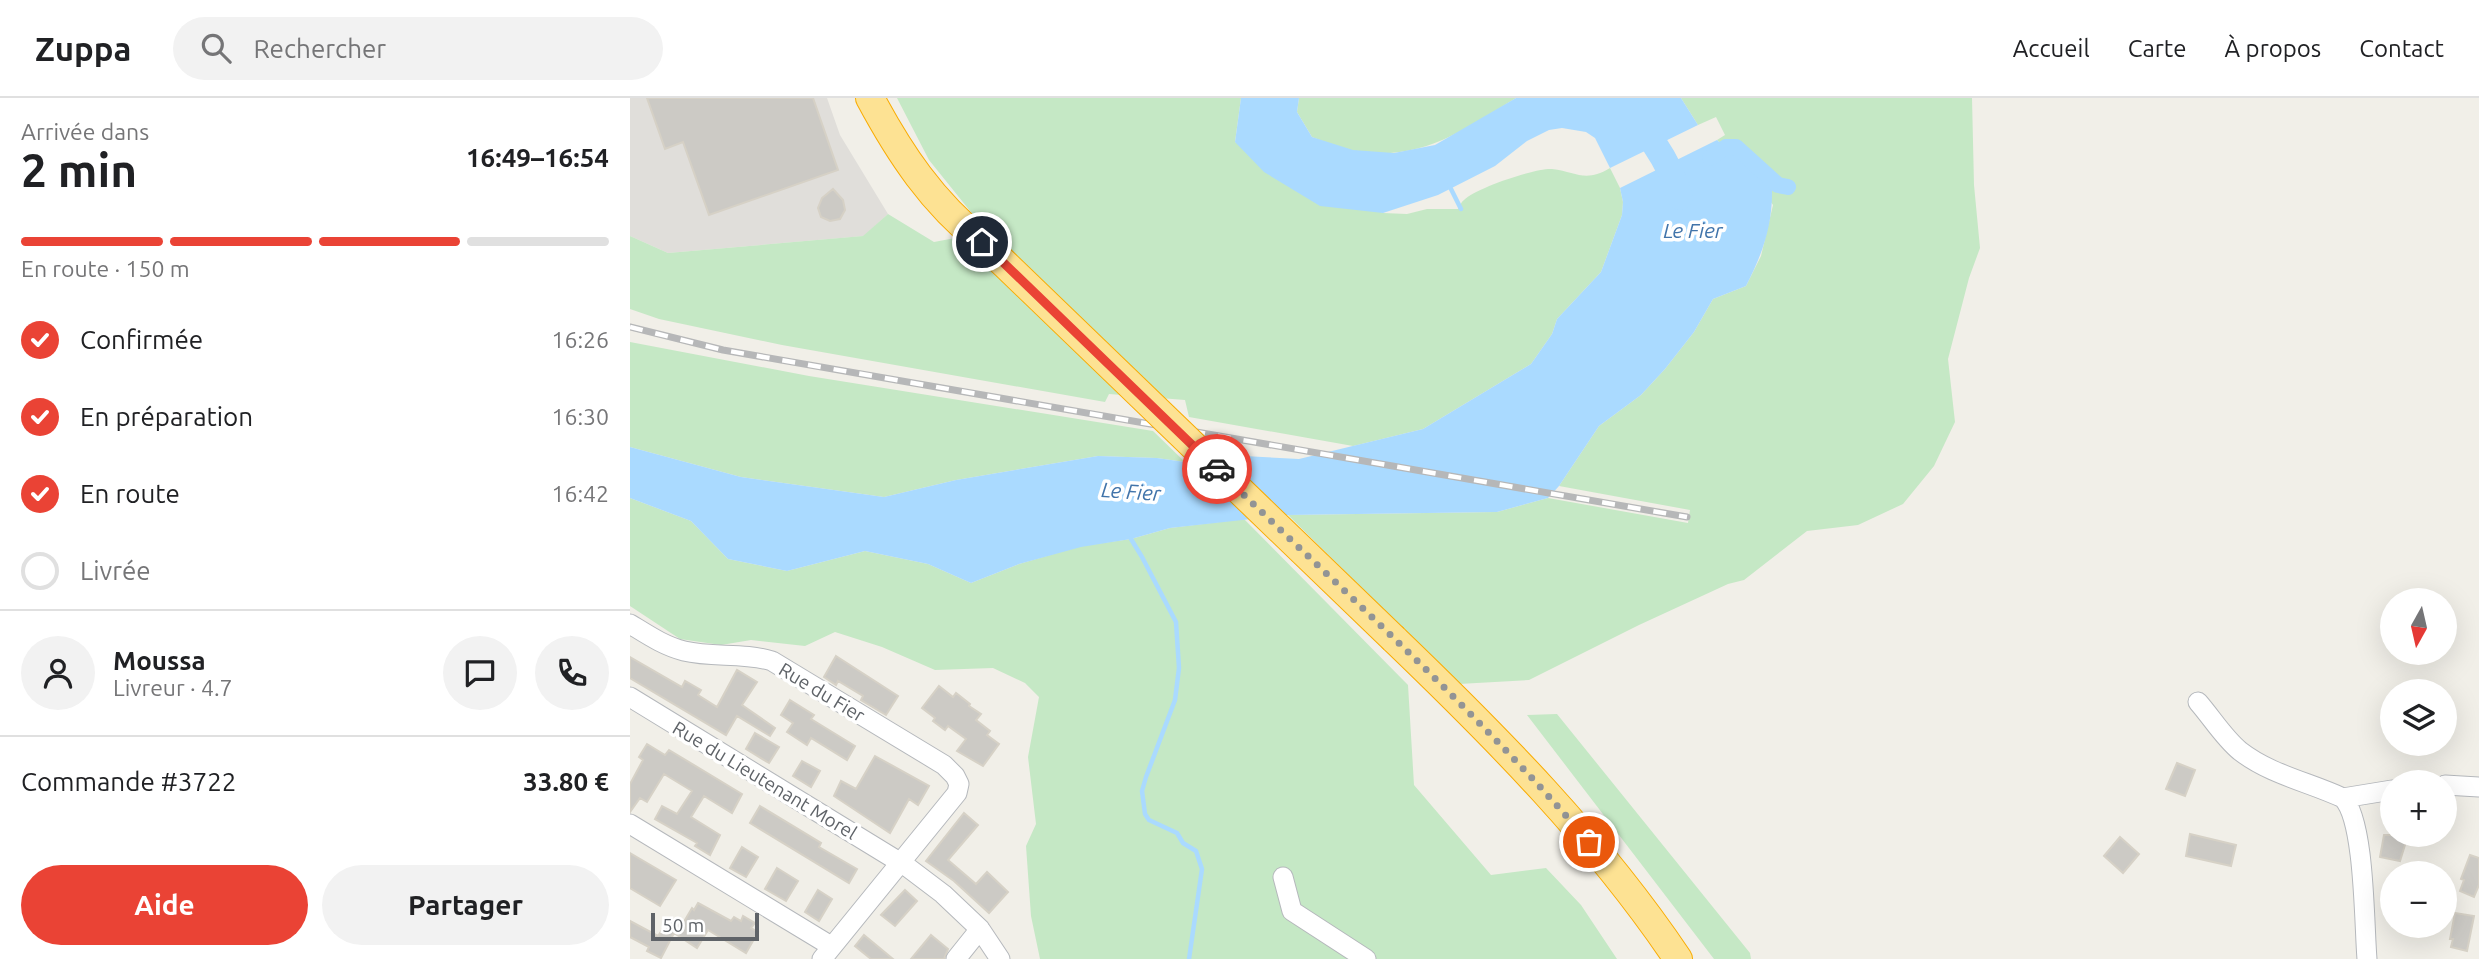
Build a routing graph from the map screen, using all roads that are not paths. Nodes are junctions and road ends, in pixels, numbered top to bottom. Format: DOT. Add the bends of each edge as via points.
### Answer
graph roads {
  1 [pos="870,98"];
  2 [pos="881,98"];
  3 [pos="982,242"];
  4 [pos="630,624"];
  5 [pos="630,697"];
  6 [pos="2198,702"];
  7 [pos="2457,786"];
  8 [pos="2479,787"];
  9 [pos="2380,792"];
  10 [pos="2343,798"];
  11 [pos="630,824"];
  12 [pos="901,862"];
  13 [pos="1283,877"];
  14 [pos="980,929"];
  15 [pos="827,953"];
  16 [pos="956,959"];
  17 [pos="1000,959"];
  18 [pos="1366,959"];
  19 [pos="1678,959"];
  20 [pos="2367,959"];
  1 -- 3 [label="highway" via="922,184"];
  2 -- 3 [label="highway" via="911,148"];
  3 -- 19 [label="highway, bridge" via="1451,694 1554,801"];
  4 -- 12 [label="street, Rue du Fier" via="658,642 686,652 772,661 944,765 959,784 957,793"];
  5 -- 12 [label="street, Rue du Lieutenant Morel"];
  6 -- 10 [label="street" via="2249,758"];
  7 -- 8 [label="street"];
  9 -- 10 [label="street"];
  10 -- 20 [label="street" via="2356,827"];
  11 -- 15 [label="street"];
  12 -- 14 [label="street, Rue du Lieutenant Morel"];
  12 -- 15 [label="street"];
  13 -- 18 [label="street" via="1292,911"];
  14 -- 16 [label="street"];
  14 -- 17 [label="street, Rue du Lieutenant Morel"];
}
